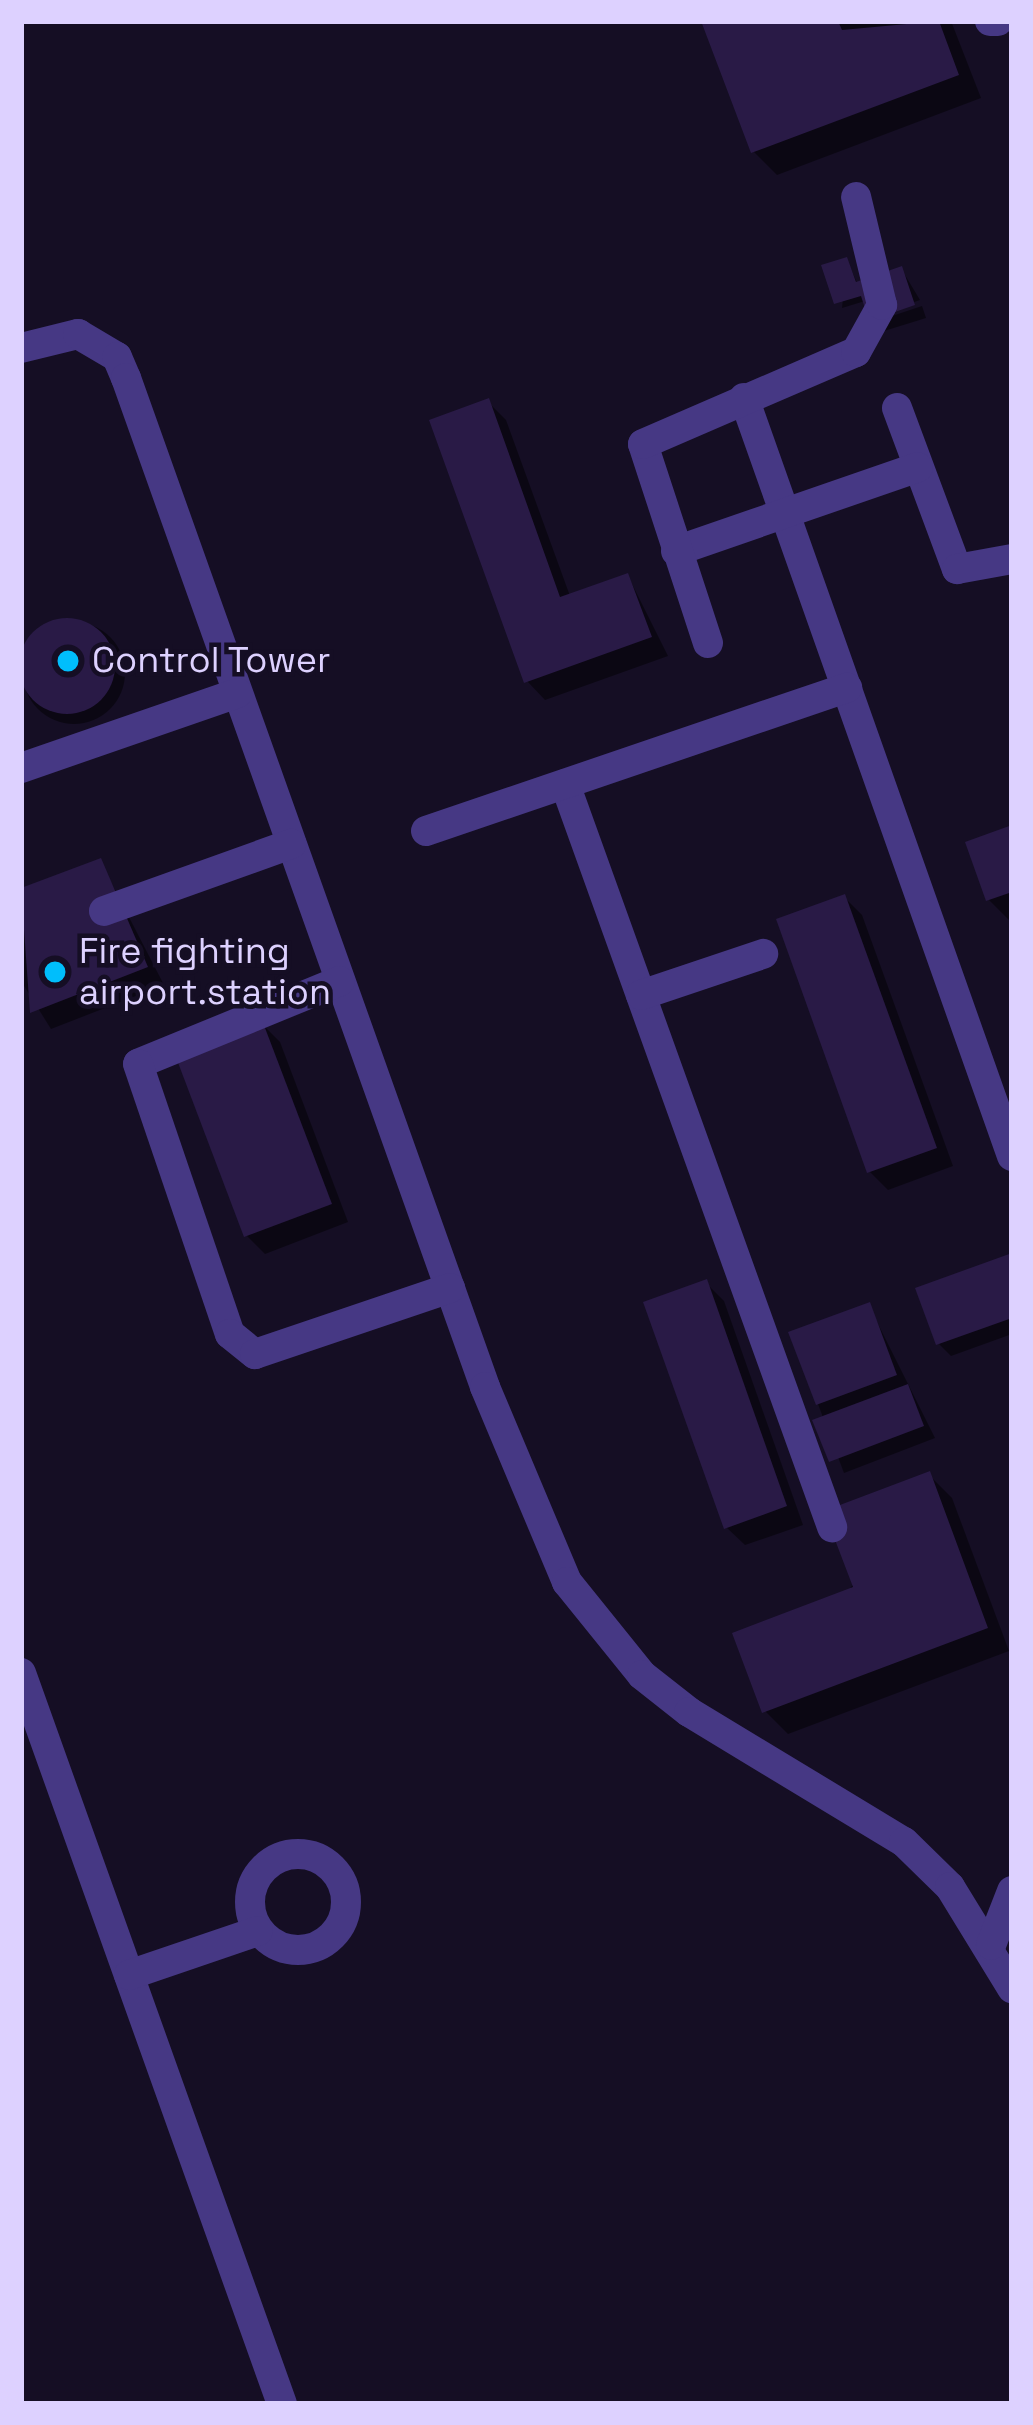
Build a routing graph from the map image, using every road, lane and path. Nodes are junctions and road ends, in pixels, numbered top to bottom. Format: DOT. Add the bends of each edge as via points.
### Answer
graph roads {
  1 [pos="856,197"];
  2 [pos="21,348"];
  3 [pos="744,398"];
  4 [pos="897,408"];
  5 [pos="918,467"];
  6 [pos="785,513"];
  7 [pos="676,551"];
  8 [pos="1012,559"];
  9 [pos="708,643"];
  10 [pos="847,688"];
  11 [pos="237,693"];
  12 [pos="21,768"];
  13 [pos="565,784"];
  14 [pos="426,831"];
  15 [pos="291,844"];
  16 [pos="104,911"];
  17 [pos="764,954"];
  18 [pos="340,981"];
  19 [pos="641,995"];
  20 [pos="1012,1156"];
  21 [pos="450,1288"];
  22 [pos="832,1527"];
  23 [pos="21,1673"];
  24 [pos="1012,1892"];
  25 [pos="258,1930"];
  26 [pos="991,1945"];
  27 [pos="129,1975"];
  28 [pos="1012,1988"];
  29 [pos="282,2404"];
  1 -- 3 [label="lane" via="882,278 872,330 833,365"];
  2 -- 11 [label="lane" via="78,334 117,357"];
  3 -- 6 [label="lane"];
  3 -- 7 [label="lane" via="643,444"];
  4 -- 5 [label="lane"];
  5 -- 6 [label="lane"];
  5 -- 8 [label="lane" via="958,569"];
  6 -- 7 [label="lane"];
  6 -- 10 [label="lane"];
  7 -- 9 [label="lane"];
  10 -- 13 [label="lane"];
  10 -- 20 [label="lane"];
  11 -- 12 [label="lane"];
  11 -- 15 [label="lane"];
  13 -- 14 [label="lane"];
  13 -- 19 [label="lane"];
  15 -- 16 [label="lane"];
  15 -- 18 [label="lane"];
  17 -- 19 [label="lane"];
  18 -- 21 [label="lane"];
  18 -- 21 [label="lane" via="138,1064 230,1334 255,1354"];
  19 -- 22 [label="lane"];
  21 -- 26 [label="lane" via="540,1528 602,1631 689,1712 904,1842"];
  23 -- 27 [label="lane"];
  24 -- 26 [label="lane"];
  25 -- 27 [label="lane"];
  26 -- 28 [label="lane"];
  27 -- 29 [label="lane"];
}
